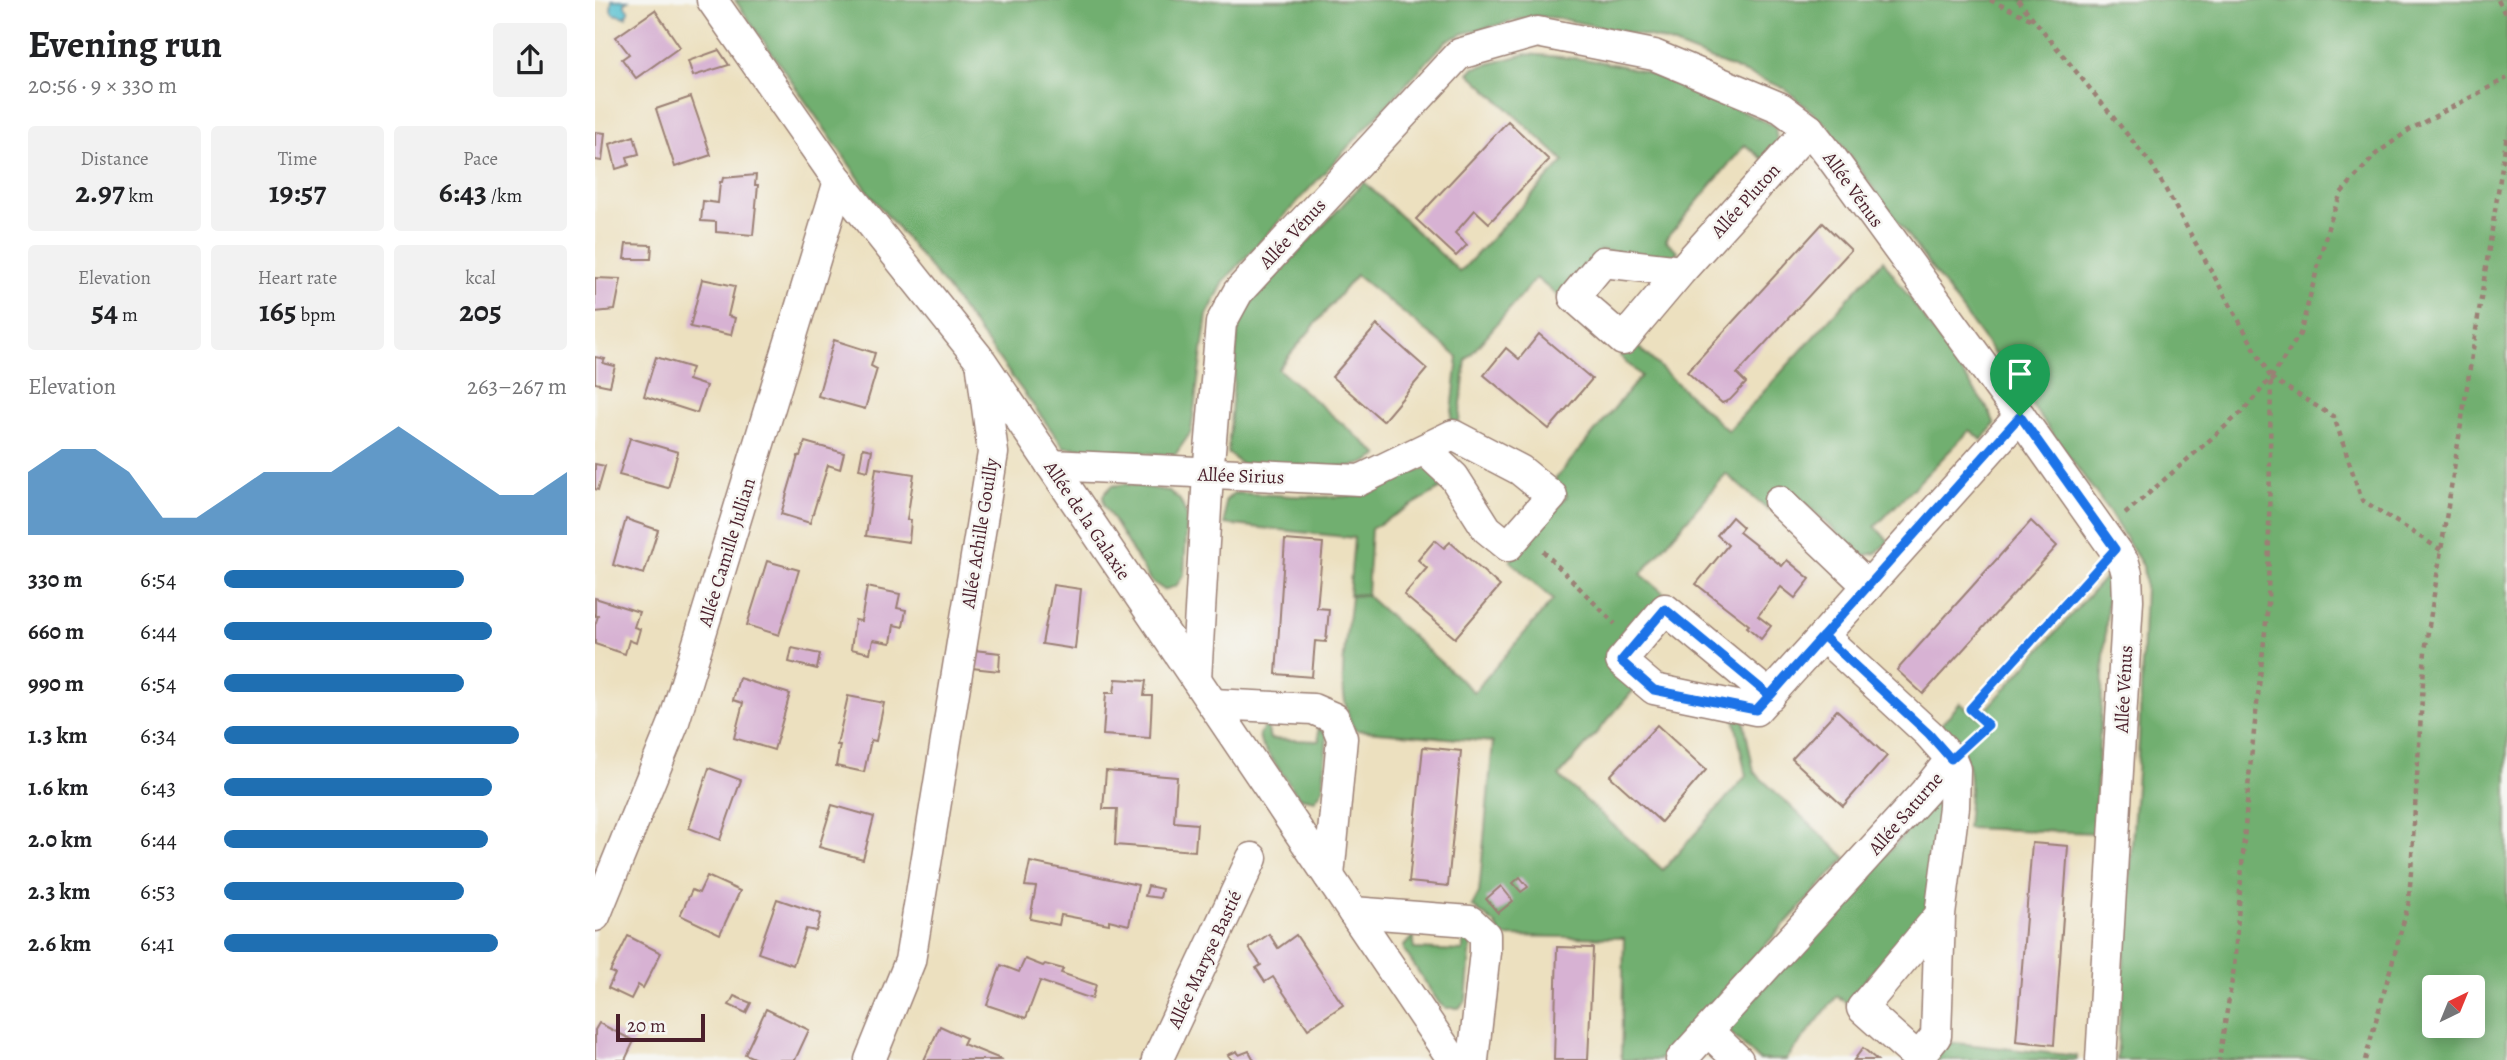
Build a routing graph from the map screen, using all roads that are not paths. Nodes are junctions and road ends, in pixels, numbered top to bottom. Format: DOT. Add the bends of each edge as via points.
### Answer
graph roads {
  1 [pos="712,0"];
  2 [pos="1809,129"];
  3 [pos="839,181"];
  4 [pos="1681,271"];
  5 [pos="981,361"];
  6 [pos="2020,416"];
  7 [pos="1425,450"];
  8 [pos="1051,465"];
  9 [pos="1208,474"];
  10 [pos="1779,501"];
  11 [pos="1868,586"];
  12 [pos="1823,636"];
  13 [pos="1196,679"];
  14 [pos="1770,696"];
  15 [pos="1213,704"];
  16 [pos="1951,759"];
  17 [pos="1252,858"];
  18 [pos="1329,876"];
  19 [pos="1353,912"];
  20 [pos="1940,915"];
  21 [pos="595,916"];
  22 [pos="1708,1031"];
  23 [pos="870,1060"];
  24 [pos="1157,1060"];
  25 [pos="1453,1060"];
  26 [pos="1473,1060"];
  27 [pos="1681,1060"];
  28 [pos="1738,1060"];
  29 [pos="2101,1060"];
  1 -- 3 [label="street"];
  2 -- 4 [label="street, Allée Pluton"];
  2 -- 6 [label="street, Allée Vénus"];
  2 -- 9 [label="street, Allée Vénus" via="1781,108 1654,55 1537,32 1459,54 1238,292 1221,323"];
  3 -- 5 [label="street"];
  3 -- 21 [label="street, Allée Camille Jullian" via="673,725"];
  5 -- 8 [label="street, Allée de la Galaxie"];
  5 -- 23 [label="street, Allée Achille Gouilly" via="993,453 910,961"];
  6 -- 11 [label="street"];
  6 -- 29 [label="street, Allée Vénus" via="2109,540 2127,574"];
  7 -- 7 [label="street, Allée Sirius" via="1453,435 1520,470 1552,496 1509,546 1487,529 1454,477"];
  7 -- 9 [label="street, Allée Sirius" via="1360,480"];
  8 -- 9 [label="street, Allée Sirius"];
  8 -- 13 [label="street, Allée de la Galaxie"];
  9 -- 13 [label="street"];
  10 -- 11 [label="street"];
  11 -- 12 [label="street"];
  12 -- 14 [label="street"];
  12 -- 16 [label="street, Allée Saturne"];
  13 -- 15 [label="street, Allée de la Galaxie"];
  14 -- 14 [label="street" via="1756,710 1654,690 1621,661 1665,609"];
  15 -- 18 [label="street, Allée de la Galaxie"];
  15 -- 18 [label="street" via="1313,709 1334,718 1342,738"];
  16 -- 20 [label="street" via="1954,807"];
  16 -- 22 [label="street, Allée Saturne"];
  17 -- 24 [label="street, Allée Maryse Bastié"];
  18 -- 19 [label="street, Allée de la Galaxie"];
  19 -- 25 [label="street, Allée de la Galaxie"];
  19 -- 26 [label="street" via="1470,920 1485,935"];
  22 -- 27 [label="street, Allée Saturne"];
  22 -- 28 [label="street"];
}
